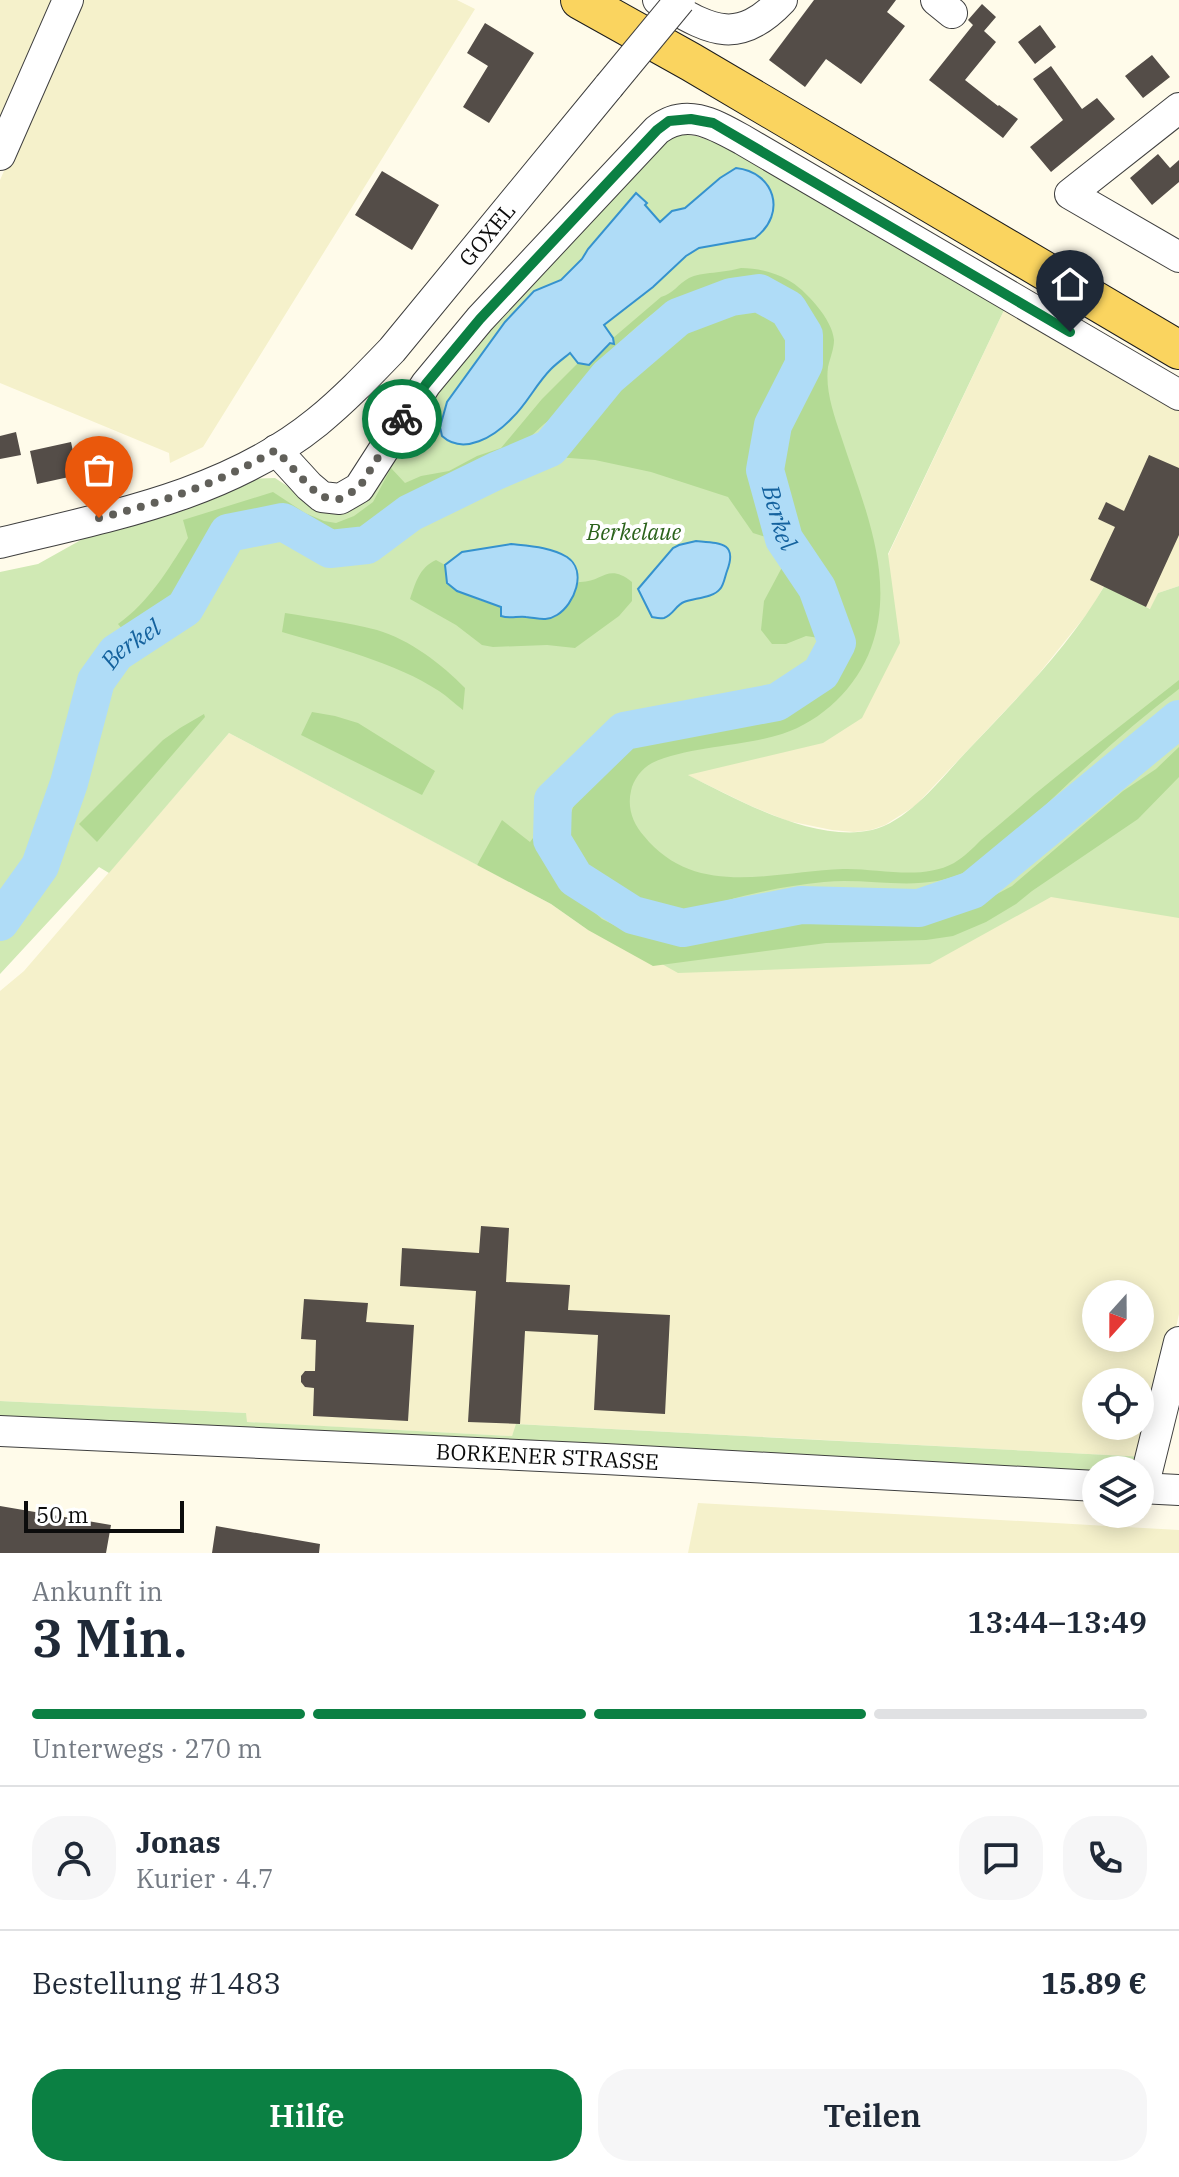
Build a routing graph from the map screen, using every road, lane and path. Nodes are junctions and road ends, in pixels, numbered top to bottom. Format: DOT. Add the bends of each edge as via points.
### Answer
graph roads {
  1 [pos="68,0"];
  2 [pos="580,0"];
  3 [pos="782,0"];
  4 [pos="669,2"];
  5 [pos="1179,108"];
  6 [pos="0,155"];
  7 [pos="1179,257"];
  8 [pos="1179,350"];
  9 [pos="1179,395"];
  10 [pos="276,450"];
  11 [pos="0,543"];
  12 [pos="1179,1342"];
  13 [pos="0,1431"];
  14 [pos="1150,1456"];
  15 [pos="1082,1485"];
  16 [pos="1154,1489"];
  17 [pos="1179,1490"];
  1 -- 6 [label="street"];
  2 -- 8 [label="main road"];
  3 -- 4 [label="street" via="763,20 735,29 711,28"];
  4 -- 10 [label="street, GOXEL, bridge" via="609,86 392,350 317,422"];
  5 -- 7 [label="street" via="1070,194"];
  9 -- 10 [label="street" via="713,123 691,119 669,121 657,130 480,319 426,384 359,488 340,499 322,497"];
  10 -- 11 [label="street, GOXEL" via="197,490"];
  12 -- 14 [label="street"];
  13 -- 15 [label="street, BORKENER STRASSE"];
  16 -- 17 [label="street"];
}
